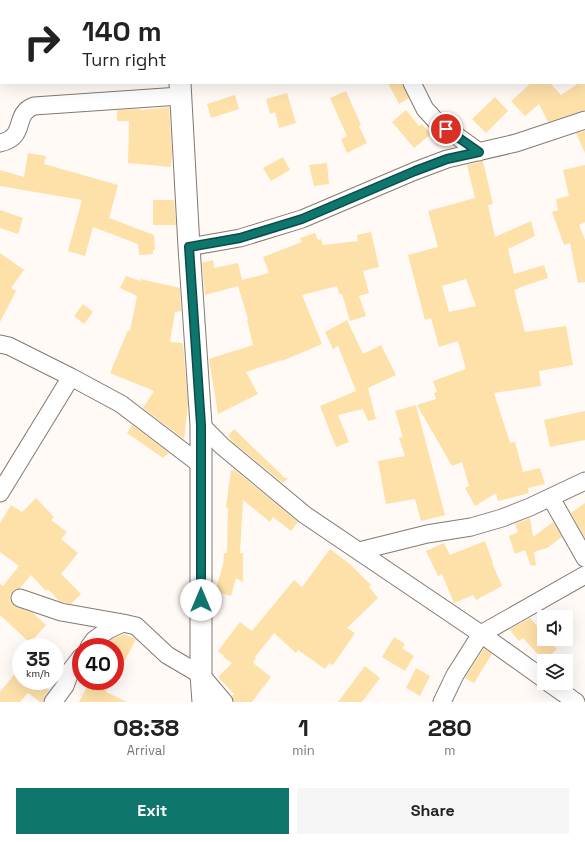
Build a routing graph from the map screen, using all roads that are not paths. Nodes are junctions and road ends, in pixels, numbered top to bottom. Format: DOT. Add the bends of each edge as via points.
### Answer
graph roads {
  1 [pos="413,84"];
  2 [pos="180,90"];
  3 [pos="585,120"];
  4 [pos="0,144"];
  5 [pos="479,152"];
  6 [pos="189,247"];
  7 [pos="0,344"];
  8 [pos="71,377"];
  9 [pos="201,425"];
  10 [pos="201,465"];
  11 [pos="585,481"];
  12 [pos="0,493"];
  13 [pos="552,498"];
  14 [pos="359,550"];
  15 [pos="585,558"];
  16 [pos="585,575"];
  17 [pos="20,598"];
  18 [pos="123,623"];
  19 [pos="481,634"];
  20 [pos="97,638"];
  21 [pos="72,669"];
  22 [pos="537,674"];
  23 [pos="201,675"];
  24 [pos="560,690"];
  25 [pos="53,702"];
  26 [pos="203,702"];
  27 [pos="224,702"];
  28 [pos="442,702"];
  29 [pos="576,702"];
  1 -- 5 [label="street" via="436,121"];
  2 -- 4 [label="street" via="34,106 26,109 17,133 11,140"];
  2 -- 6 [label="street"];
  3 -- 5 [label="street" via="516,143"];
  5 -- 6 [label="street" via="447,159 415,171 302,219 240,238"];
  6 -- 9 [label="street"];
  7 -- 8 [label="street"];
  8 -- 10 [label="street" via="121,404"];
  8 -- 12 [label="street"];
  9 -- 10 [label="street"];
  9 -- 14 [label="street" via="222,446 305,515"];
  10 -- 23 [label="street"];
  11 -- 13 [label="street"];
  13 -- 14 [label="street" via="471,527"];
  13 -- 15 [label="street"];
  14 -- 19 [label="street"];
  16 -- 19 [label="street"];
  17 -- 18 [label="street" via="61,612"];
  18 -- 20 [label="street"];
  18 -- 23 [label="street" via="136,626 167,656"];
  19 -- 22 [label="street"];
  19 -- 28 [label="street" via="455,675"];
  21 -- 25 [label="street" via="65,686"];
  23 -- 26 [label="street"];
  23 -- 27 [label="street"];
  24 -- 29 [label="street"];
}
